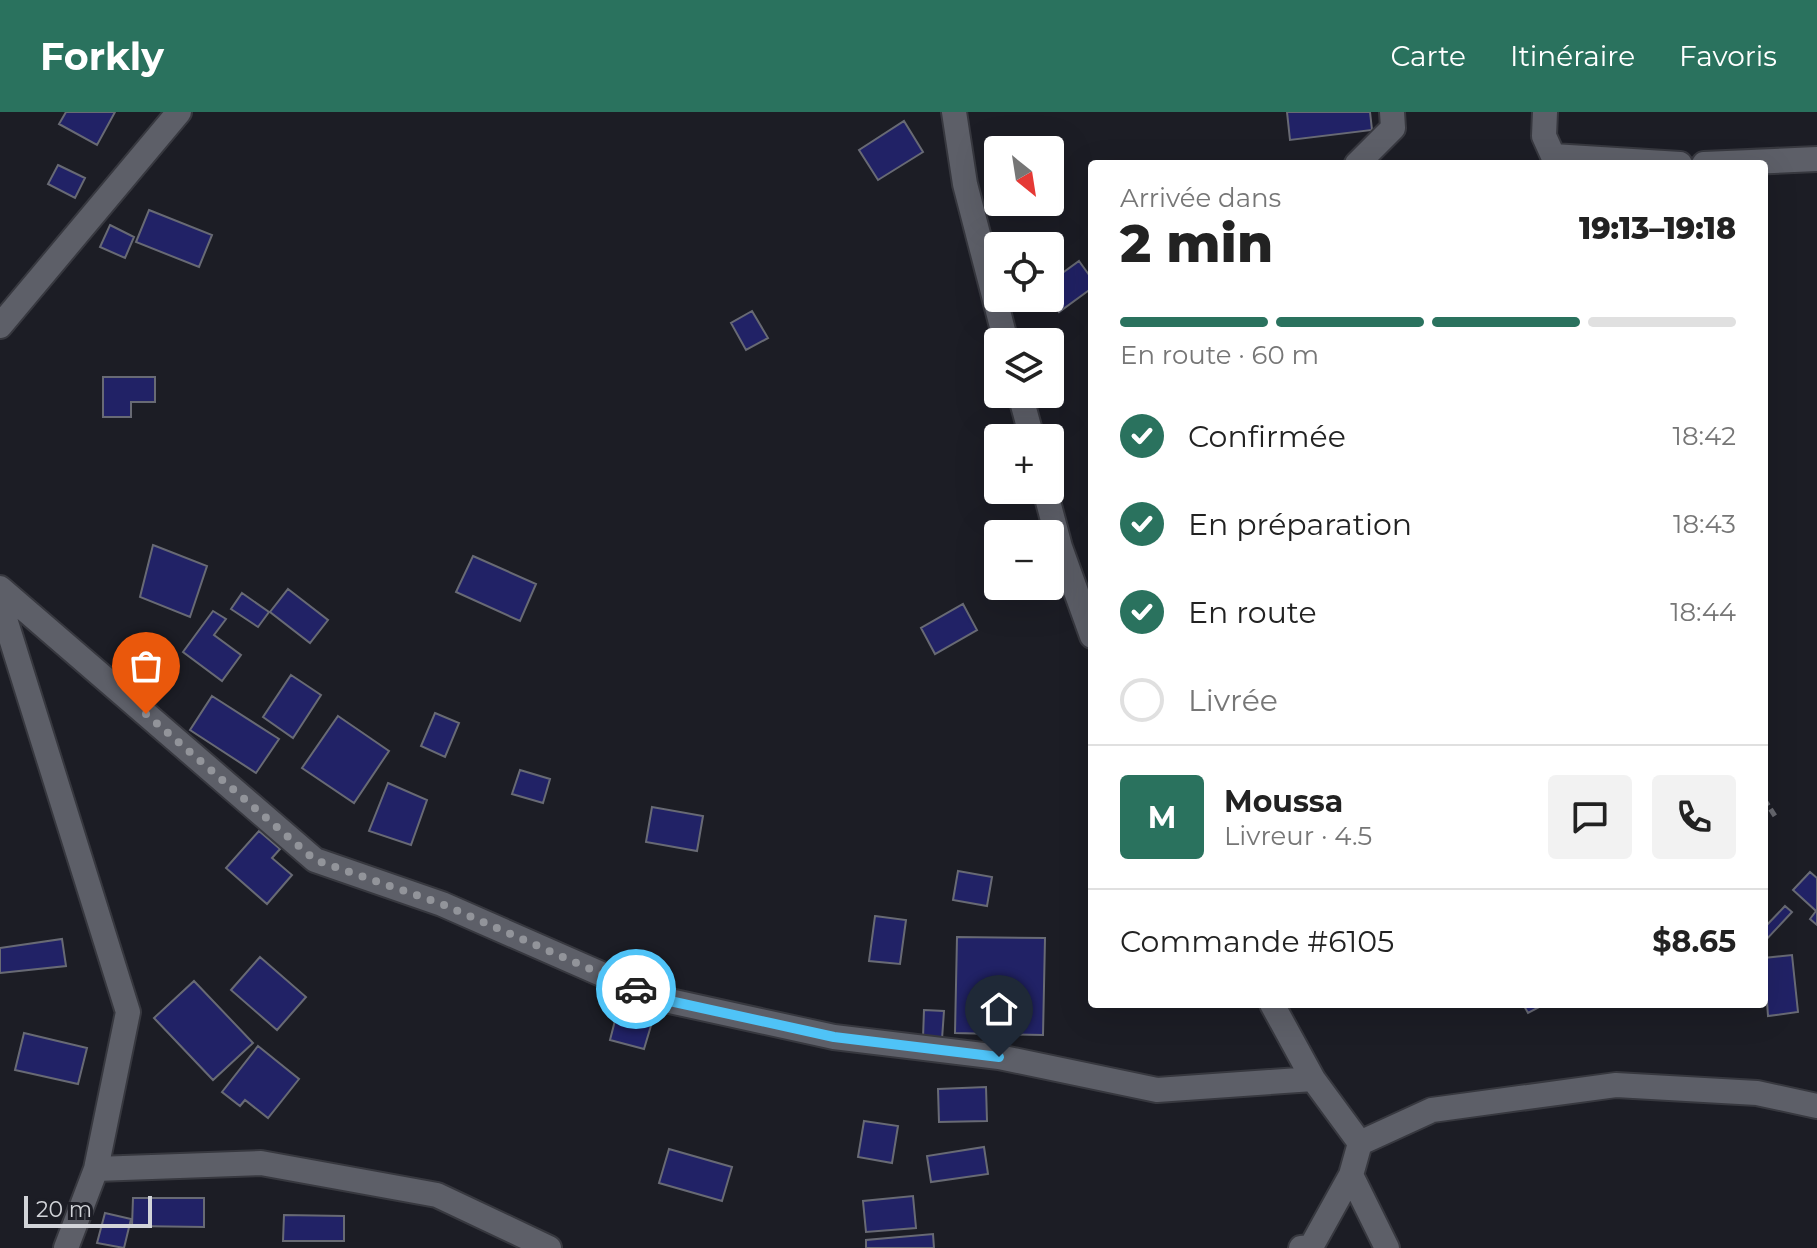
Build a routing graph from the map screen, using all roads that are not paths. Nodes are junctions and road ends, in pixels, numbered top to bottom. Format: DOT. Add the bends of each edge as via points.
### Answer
graph roads {
  1 [pos="179,112"];
  2 [pos="954,112"];
  3 [pos="1392,112"];
  4 [pos="1545,112"];
  5 [pos="1817,159"];
  6 [pos="1361,160"];
  7 [pos="1616,160"];
  8 [pos="1768,161"];
  9 [pos="0,326"];
  10 [pos="1002,328"];
  11 [pos="1049,504"];
  12 [pos="0,588"];
  13 [pos="0,603"];
  14 [pos="1088,625"];
  15 [pos="1274,1008"];
  16 [pos="1313,1079"];
  17 [pos="1817,1106"];
  18 [pos="1360,1143"];
  19 [pos="96,1169"];
  20 [pos="1351,1175"];
  21 [pos="66,1248"];
  22 [pos="549,1248"];
  23 [pos="1301,1248"];
  24 [pos="1387,1248"];
  1 -- 9 [label="street"];
  2 -- 10 [label="street" via="965,184"];
  3 -- 6 [label="street" via="1393,128"];
  4 -- 7 [label="street" via="1544,136 1553,156"];
  5 -- 8 [label="street"];
  11 -- 14 [label="street"];
  12 -- 16 [label="street" via="315,860 442,904 656,998 834,1037 999,1057 1157,1090"];
  13 -- 19 [label="street" via="128,1012"];
  15 -- 16 [label="street"];
  16 -- 18 [label="street"];
  17 -- 18 [label="street" via="1757,1093 1616,1085 1432,1110"];
  18 -- 20 [label="street"];
  19 -- 21 [label="street"];
  19 -- 22 [label="street" via="261,1163 437,1195"];
  20 -- 23 [label="street" via="1311,1247"];
  20 -- 24 [label="street"];
}
